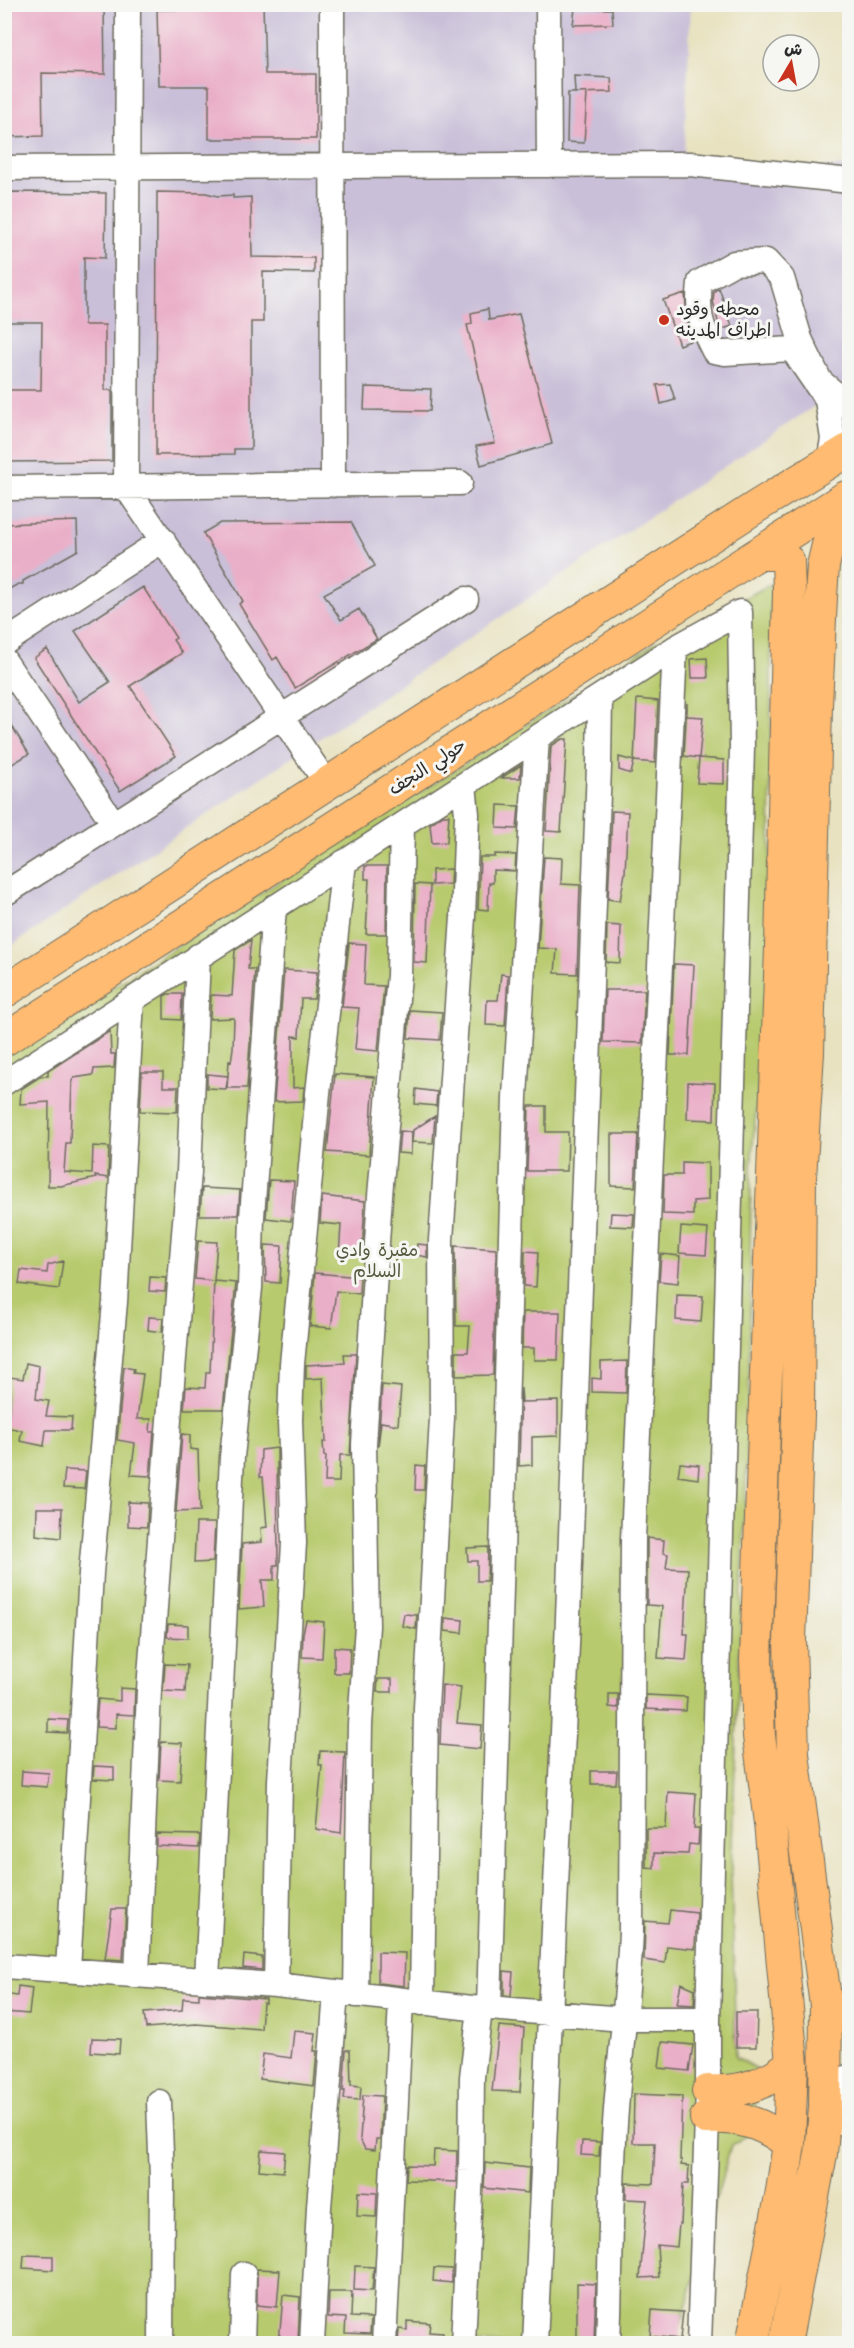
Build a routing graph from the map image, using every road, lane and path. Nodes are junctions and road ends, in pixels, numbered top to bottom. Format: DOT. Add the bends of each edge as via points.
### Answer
graph roads {
  1 [pos="128,4"];
  2 [pos="332,4"];
  3 [pos="548,4"];
  4 [pos="549,165"];
  5 [pos="332,166"];
  6 [pos="128,167"];
  7 [pos="4,168"];
  8 [pos="849,182"];
  9 [pos="849,406"];
  10 [pos="839,455"];
  11 [pos="459,483"];
  12 [pos="333,485"];
  13 [pos="126,487"];
  14 [pos="4,488"];
  15 [pos="849,496"];
  16 [pos="163,540"];
  17 [pos="761,554"];
  18 [pos="466,599"];
  19 [pos="4,643"];
  20 [pos="675,648"];
  21 [pos="4,660"];
  22 [pos="600,697"];
  23 [pos="282,717"];
  24 [pos="537,737"];
  25 [pos="327,784"];
  26 [pos="464,785"];
  27 [pos="114,824"];
  28 [pos="402,825"];
  29 [pos="344,862"];
  30 [pos="4,894"];
  31 [pos="274,907"];
  32 [pos="198,956"];
  33 [pos="4,992"];
  34 [pos="132,1000"];
  35 [pos="4,1040"];
  36 [pos="4,1083"];
  37 [pos="794,1754"];
  38 [pos="762,1757"];
  39 [pos="802,1819"];
  40 [pos="770,1823"];
  41 [pos="4,1966"];
  42 [pos="68,1970"];
  43 [pos="137,1975"];
  44 [pos="207,1980"];
  45 [pos="276,1985"];
  46 [pos="346,1994"];
  47 [pos="412,2002"];
  48 [pos="838,2006"];
  49 [pos="485,2009"];
  50 [pos="551,2014"];
  51 [pos="623,2019"];
  52 [pos="708,2019"];
  53 [pos="838,2060"];
  54 [pos="792,2063"];
  55 [pos="849,2076"];
  56 [pos="159,2102"];
  57 [pos="707,2105"];
  58 [pos="849,2126"];
  59 [pos="849,2137"];
  60 [pos="789,2144"];
  61 [pos="821,2154"];
  62 [pos="244,2274"];
  63 [pos="161,2343"];
  64 [pos="242,2343"];
  65 [pos="312,2343"];
  66 [pos="384,2343"];
  67 [pos="463,2343"];
  68 [pos="535,2343"];
  69 [pos="608,2343"];
  70 [pos="699,2343"];
  71 [pos="752,2343"];
  72 [pos="785,2343"];
  1 -- 6 [label="street"];
  2 -- 5 [label="street"];
  3 -- 4 [label="street"];
  4 -- 5 [label="street"];
  4 -- 8 [label="street" via="690,164"];
  5 -- 6 [label="street"];
  5 -- 12 [label="street"];
  6 -- 7 [label="street"];
  6 -- 13 [label="street"];
  9 -- 10 [label="street" via="820,381 800,339 782,278 766,261 734,263 700,282 698,311 714,351 792,349 827,400"];
  10 -- 25 [label="main road"];
  11 -- 12 [label="street"];
  12 -- 13 [label="street"];
  13 -- 14 [label="street"];
  13 -- 16 [label="street"];
  15 -- 17 [label="main road, حولي النجف"];
  15 -- 37 [label="main road" via="832,528 823,566 817,684 789,1641"];
  16 -- 19 [label="street"];
  16 -- 23 [label="street"];
  17 -- 35 [label="main road, حولي النجف"];
  17 -- 38 [label="main road" via="778,554 788,561 789,574 781,947 756,1660"];
  18 -- 23 [label="street"];
  20 -- 22 [label="street"];
  20 -- 51 [label="street" via="633,1539 631,1932 628,1998"];
  20 -- 52 [label="street" via="740,612 742,748"];
  21 -- 27 [label="street"];
  22 -- 24 [label="street"];
  22 -- 50 [label="street"];
  23 -- 25 [label="street"];
  23 -- 27 [label="street"];
  24 -- 26 [label="street"];
  24 -- 49 [label="street" via="514,1097"];
  25 -- 33 [label="main road"];
  26 -- 28 [label="street"];
  26 -- 47 [label="street" via="467,814 463,917 441,1240 442,1418"];
  27 -- 30 [label="street"];
  28 -- 29 [label="street"];
  28 -- 46 [label="street" via="399,975 364,1444 367,1626"];
  29 -- 31 [label="street"];
  29 -- 45 [label="street" via="292,1364 294,1543 280,1781"];
  31 -- 32 [label="street"];
  31 -- 44 [label="street" via="250,1288 232,1457"];
  32 -- 34 [label="street"];
  32 -- 43 [label="street" via="189,1172 149,1690"];
  34 -- 36 [label="street"];
  34 -- 42 [label="street" via="115,1302 91,1573"];
  37 -- 38 [label="main road" via="779,1764"];
  37 -- 39 [label="main road"];
  38 -- 40 [label="main road"];
  39 -- 40 [label="main road" via="789,1810 781,1811"];
  39 -- 48 [label="main road"];
  40 -- 54 [label="main road"];
  41 -- 42 [label="street"];
  42 -- 43 [label="street"];
  43 -- 44 [label="street"];
  44 -- 45 [label="street"];
  45 -- 46 [label="street"];
  46 -- 47 [label="street"];
  46 -- 65 [label="street" via="319,2207"];
  47 -- 49 [label="street"];
  47 -- 66 [label="street"];
  48 -- 53 [label="main road"];
  49 -- 50 [label="street"];
  49 -- 67 [label="street" via="472,2078"];
  50 -- 51 [label="street"];
  50 -- 68 [label="street"];
  51 -- 52 [label="street"];
  51 -- 69 [label="street"];
  52 -- 57 [label="street"];
  53 -- 61 [label="main road" via="825,2108"];
  54 -- 57 [label="main road" via="774,2077 723,2092"];
  54 -- 60 [label="main road"];
  55 -- 58 [label="street" via="836,2088 831,2106 834,2116"];
  56 -- 63 [label="street"];
  57 -- 60 [label="main road" via="750,2121"];
  57 -- 70 [label="street"];
  59 -- 61 [label="street"];
  60 -- 71 [label="main road"];
  61 -- 72 [label="main road"];
  62 -- 64 [label="street"];
}
